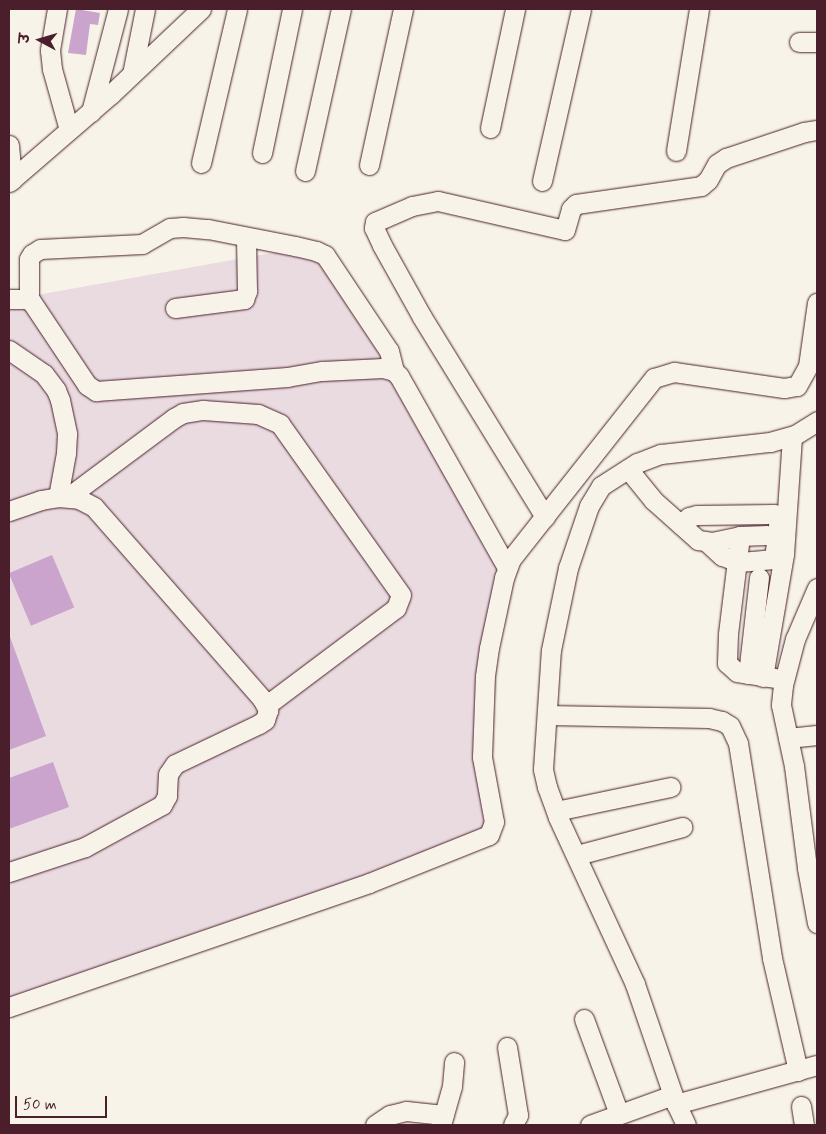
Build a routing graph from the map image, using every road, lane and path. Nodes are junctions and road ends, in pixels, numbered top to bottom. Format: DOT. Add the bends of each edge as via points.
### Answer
graph roads {
  1 [pos="118,9"];
  2 [pos="145,9"];
  3 [pos="201,9"];
  4 [pos="237,9"];
  5 [pos="292,9"];
  6 [pos="341,9"];
  7 [pos="403,9"];
  8 [pos="515,9"];
  9 [pos="581,9"];
  10 [pos="700,9"];
  11 [pos="51,12"];
  12 [pos="132,74"];
  13 [pos="91,112"];
  14 [pos="490,128"];
  15 [pos="69,130"];
  16 [pos="817,130"];
  17 [pos="9,145"];
  18 [pos="676,151"];
  19 [pos="262,153"];
  20 [pos="200,163"];
  21 [pos="369,165"];
  22 [pos="305,172"];
  23 [pos="10,181"];
  24 [pos="542,181"];
  25 [pos="246,236"];
  26 [pos="9,299"];
  27 [pos="29,299"];
  28 [pos="817,303"];
  29 [pos="175,308"];
  30 [pos="9,350"];
  31 [pos="394,371"];
  32 [pos="817,421"];
  33 [pos="792,436"];
  34 [pos="628,469"];
  35 [pos="63,497"];
  36 [pos="9,511"];
  37 [pos="545,517"];
  38 [pos="680,524"];
  39 [pos="767,534"];
  40 [pos="740,536"];
  41 [pos="707,542"];
  42 [pos="738,562"];
  43 [pos="507,568"];
  44 [pos="759,578"];
  45 [pos="817,588"];
  46 [pos="731,613"];
  47 [pos="754,616"];
  48 [pos="755,675"];
  49 [pos="784,679"];
  50 [pos="267,705"];
  51 [pos="547,715"];
  52 [pos="817,735"];
  53 [pos="788,738"];
  54 [pos="671,787"];
  55 [pos="556,810"];
  56 [pos="682,828"];
  57 [pos="577,855"];
  58 [pos="9,872"];
  59 [pos="817,923"];
  60 [pos="9,1007"];
  61 [pos="584,1019"];
  62 [pos="507,1048"];
  63 [pos="454,1062"];
  64 [pos="817,1064"];
  65 [pos="798,1071"];
  66 [pos="675,1100"];
  67 [pos="801,1106"];
  68 [pos="619,1114"];
  69 [pos="443,1120"];
  70 [pos="376,1125"];
  71 [pos="513,1125"];
  72 [pos="590,1125"];
  73 [pos="686,1125"];
  74 [pos="804,1125"];
  1 -- 13 [label="street"];
  2 -- 12 [label="street"];
  3 -- 12 [label="street"];
  4 -- 20 [label="street"];
  5 -- 19 [label="street"];
  6 -- 22 [label="street"];
  7 -- 21 [label="street"];
  8 -- 14 [label="street"];
  9 -- 24 [label="street"];
  10 -- 18 [label="street"];
  11 -- 15 [label="street" via="52,69"];
  12 -- 13 [label="street"];
  13 -- 15 [label="street"];
  15 -- 23 [label="street"];
  16 -- 37 [label="street" via="726,158 701,186 576,204 565,230 438,202 412,206 375,222 374,228 382,245 422,317"];
  17 -- 23 [label="street"];
  25 -- 27 [label="street" via="177,227 142,244 40,249 30,259"];
  25 -- 29 [label="street" via="247,291 244,299"];
  25 -- 31 [label="street" via="325,255 389,351"];
  26 -- 27 [label="street"];
  27 -- 31 [label="street" via="87,385 96,392 287,377 322,371 384,368"];
  28 -- 37 [label="street" via="808,366 797,386 784,388 674,372 659,375 642,392"];
  30 -- 35 [label="street" via="44,374 60,400 67,434"];
  31 -- 43 [label="street" via="400,376"];
  32 -- 33 [label="street"];
  33 -- 34 [label="street" via="770,442 661,454"];
  33 -- 48 [label="street" via="784,554"];
  34 -- 38 [label="street" via="653,500"];
  34 -- 51 [label="street" via="602,486 589,506 568,568 551,650"];
  35 -- 36 [label="street" via="41,500"];
  35 -- 50 [label="street" via="79,499 94,508"];
  35 -- 50 [label="street" via="183,413 203,410 258,414 280,424 401,595 396,608"];
  37 -- 43 [label="street"];
  38 -- 41 [label="street" via="692,536"];
  38 -- 42 [label="street" via="689,517 697,516 777,515 779,529 774,559"];
  39 -- 40 [label="street"];
  40 -- 41 [label="street"];
  40 -- 42 [label="street"];
  41 -- 42 [label="street" via="722,556"];
  42 -- 46 [label="street"];
  43 -- 60 [label="street" via="489,648 482,719 482,766 494,822 489,835 369,883"];
  44 -- 47 [label="street"];
  45 -- 49 [label="street" via="795,639"];
  46 -- 47 [label="street"];
  46 -- 48 [label="street" via="727,663 737,672"];
  47 -- 48 [label="street"];
  48 -- 49 [label="street"];
  49 -- 53 [label="street" via="781,705"];
  50 -- 58 [label="street" via="268,715 260,724 178,761 168,778 168,796 162,805 85,847"];
  51 -- 55 [label="street" via="543,769 546,787"];
  51 -- 65 [label="street" via="709,718 730,726 738,742 772,958"];
  52 -- 53 [label="street"];
  53 -- 59 [label="street"];
  54 -- 55 [label="street"];
  55 -- 57 [label="street"];
  56 -- 57 [label="street"];
  57 -- 66 [label="street" via="635,984"];
  61 -- 68 [label="street"];
  62 -- 71 [label="street" via="518,1115"];
  63 -- 69 [label="street" via="452,1086"];
  64 -- 65 [label="street"];
  65 -- 66 [label="street"];
  66 -- 68 [label="street"];
  66 -- 73 [label="street"];
  67 -- 74 [label="street"];
  68 -- 72 [label="street"];
  69 -- 70 [label="street" via="406,1111"];
}
